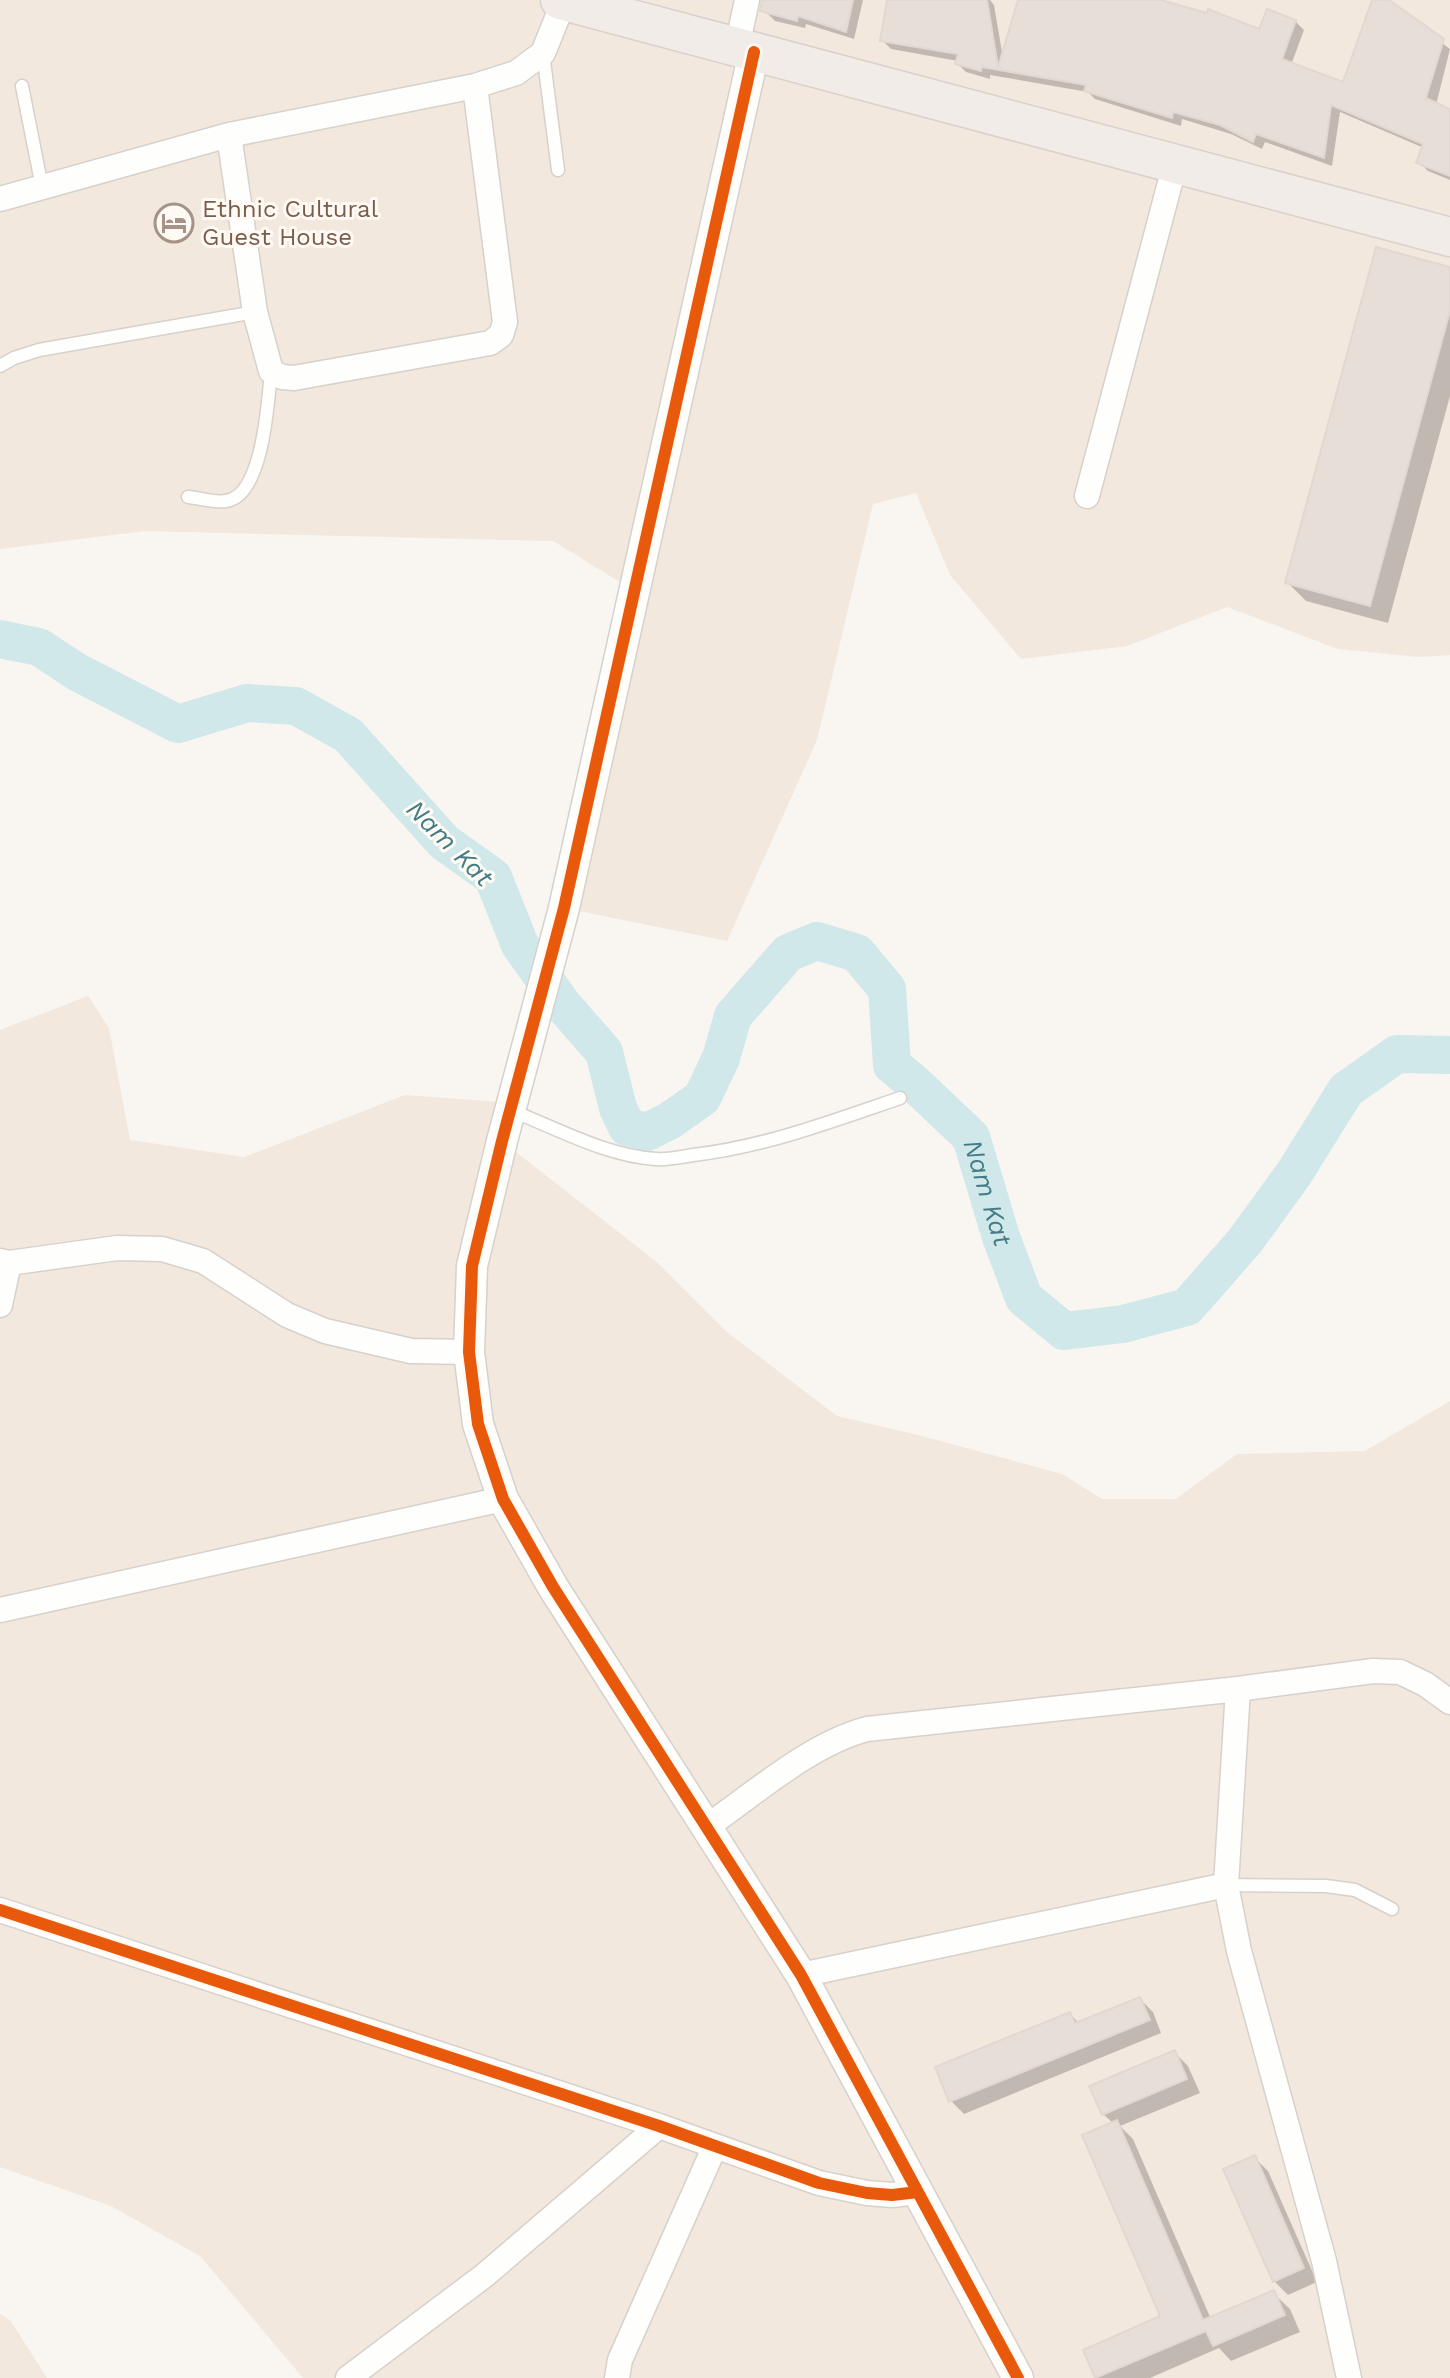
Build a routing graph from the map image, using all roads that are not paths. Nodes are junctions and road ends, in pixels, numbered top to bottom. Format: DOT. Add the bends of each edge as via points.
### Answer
graph roads {
  1 [pos="747,0"];
  2 [pos="562,1"];
  3 [pos="745,49"];
  4 [pos="543,53"];
  5 [pos="22,86"];
  6 [pos="475,86"];
  7 [pos="229,135"];
  8 [pos="1175,164"];
  9 [pos="558,170"];
  10 [pos="42,187"];
  11 [pos="0,199"];
  12 [pos="1450,237"];
  13 [pos="255,312"];
  14 [pos="0,366"];
  15 [pos="271,371"];
  16 [pos="1087,496"];
  17 [pos="188,497"];
  18 [pos="900,1098"];
  19 [pos="510,1110"];
  20 [pos="4,1262"];
  21 [pos="0,1305"];
  22 [pos="469,1352"];
  23 [pos="503,1499"];
  24 [pos="0,1610"];
  25 [pos="1238,1689"];
  26 [pos="1450,1702"];
  27 [pos="705,1828"];
  28 [pos="1226,1885"];
  29 [pos="1392,1909"];
  30 [pos="0,1910"];
  31 [pos="801,1975"];
  32 [pos="659,2126"];
  33 [pos="715,2146"];
  34 [pos="918,2192"];
  35 [pos="348,2378"];
  36 [pos="617,2378"];
  37 [pos="1018,2378"];
  38 [pos="1349,2378"];
  1 -- 3 [label="street"];
  2 -- 3 [label="highway"];
  2 -- 4 [label="street"];
  3 -- 8 [label="highway"];
  3 -- 19 [label="street" via="564,908"];
  4 -- 6 [label="street" via="516,73"];
  4 -- 9 [label="lane"];
  5 -- 10 [label="lane"];
  6 -- 7 [label="street"];
  6 -- 15 [label="street" via="505,322 501,335 490,343 294,378"];
  7 -- 10 [label="street"];
  7 -- 13 [label="street"];
  8 -- 12 [label="highway"];
  8 -- 16 [label="street"];
  10 -- 11 [label="street"];
  13 -- 14 [label="lane" via="39,350"];
  13 -- 15 [label="street"];
  15 -- 17 [label="lane" via="266,423 250,485 241,496 226,501"];
  18 -- 19 [label="lane" via="727,1151 657,1159 626,1154"];
  19 -- 22 [label="street" via="472,1266"];
  20 -- 21 [label="street"];
  20 -- 22 [label="street" via="117,1248 162,1249 203,1261 287,1315 325,1331 411,1351"];
  22 -- 23 [label="street" via="478,1424"];
  23 -- 24 [label="street"];
  23 -- 27 [label="street"];
  25 -- 26 [label="street" via="1400,1672"];
  25 -- 27 [label="street" via="843,1735"];
  25 -- 28 [label="street"];
  27 -- 31 [label="street"];
  28 -- 29 [label="lane" via="1355,1890"];
  28 -- 31 [label="street"];
  28 -- 38 [label="street" via="1239,1951 1324,2261"];
  30 -- 32 [label="street"];
  31 -- 34 [label="street"];
  32 -- 33 [label="street"];
  32 -- 35 [label="street" via="485,2275"];
  33 -- 34 [label="street" via="819,2183 867,2193"];
  33 -- 36 [label="street" via="620,2360"];
  34 -- 37 [label="street"];
}
